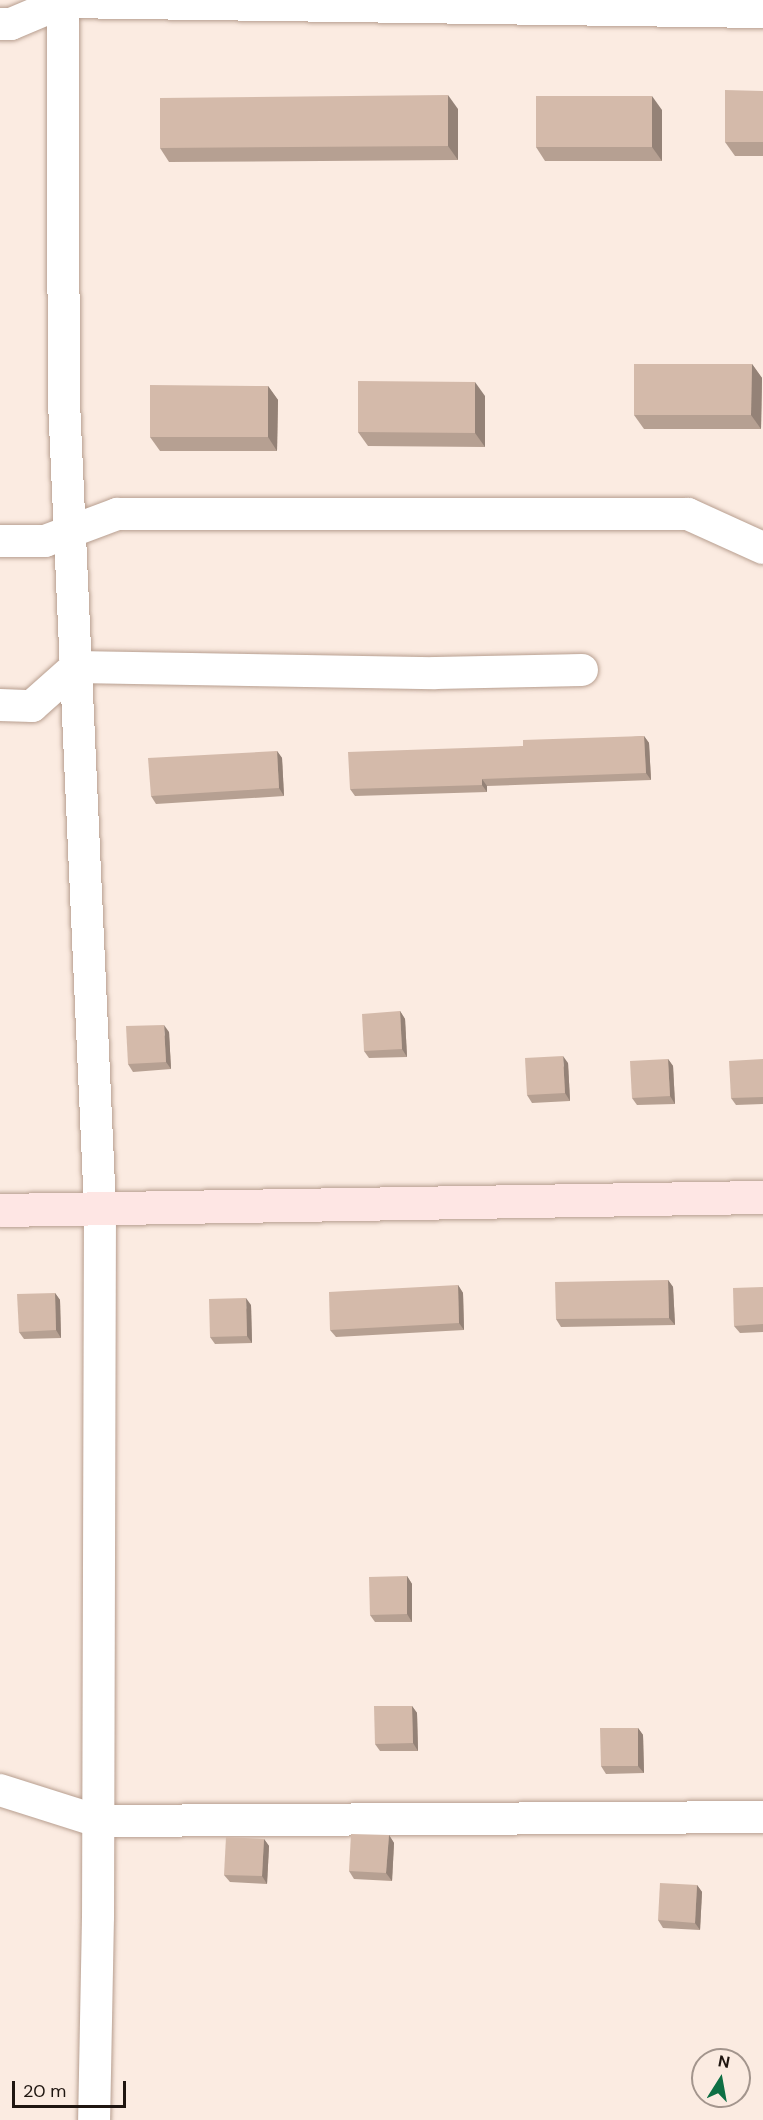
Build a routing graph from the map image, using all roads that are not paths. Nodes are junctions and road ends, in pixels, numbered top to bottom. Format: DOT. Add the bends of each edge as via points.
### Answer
graph roads {
  1 [pos="63,1"];
  2 [pos="763,12"];
  3 [pos="0,24"];
  4 [pos="70,530"];
  5 [pos="0,541"];
  6 [pos="763,548"];
  7 [pos="76,667"];
  8 [pos="582,670"];
  9 [pos="0,705"];
  10 [pos="763,1197"];
  11 [pos="100,1208"];
  12 [pos="0,1210"];
  13 [pos="0,1790"];
  14 [pos="763,1816"];
  15 [pos="98,1821"];
  16 [pos="94,2120"];
  1 -- 2 [label="street"];
  1 -- 3 [label="street" via="11,24"];
  1 -- 4 [label="street" via="64,402"];
  4 -- 5 [label="street" via="45,541"];
  4 -- 6 [label="street" via="117,514 688,514"];
  4 -- 7 [label="street"];
  7 -- 8 [label="street" via="435,673"];
  7 -- 9 [label="street" via="32,706"];
  7 -- 11 [label="street"];
  10 -- 11 [label="main road"];
  11 -- 12 [label="main road"];
  11 -- 15 [label="street"];
  13 -- 15 [label="street"];
  14 -- 15 [label="street"];
  15 -- 16 [label="street"];
}
